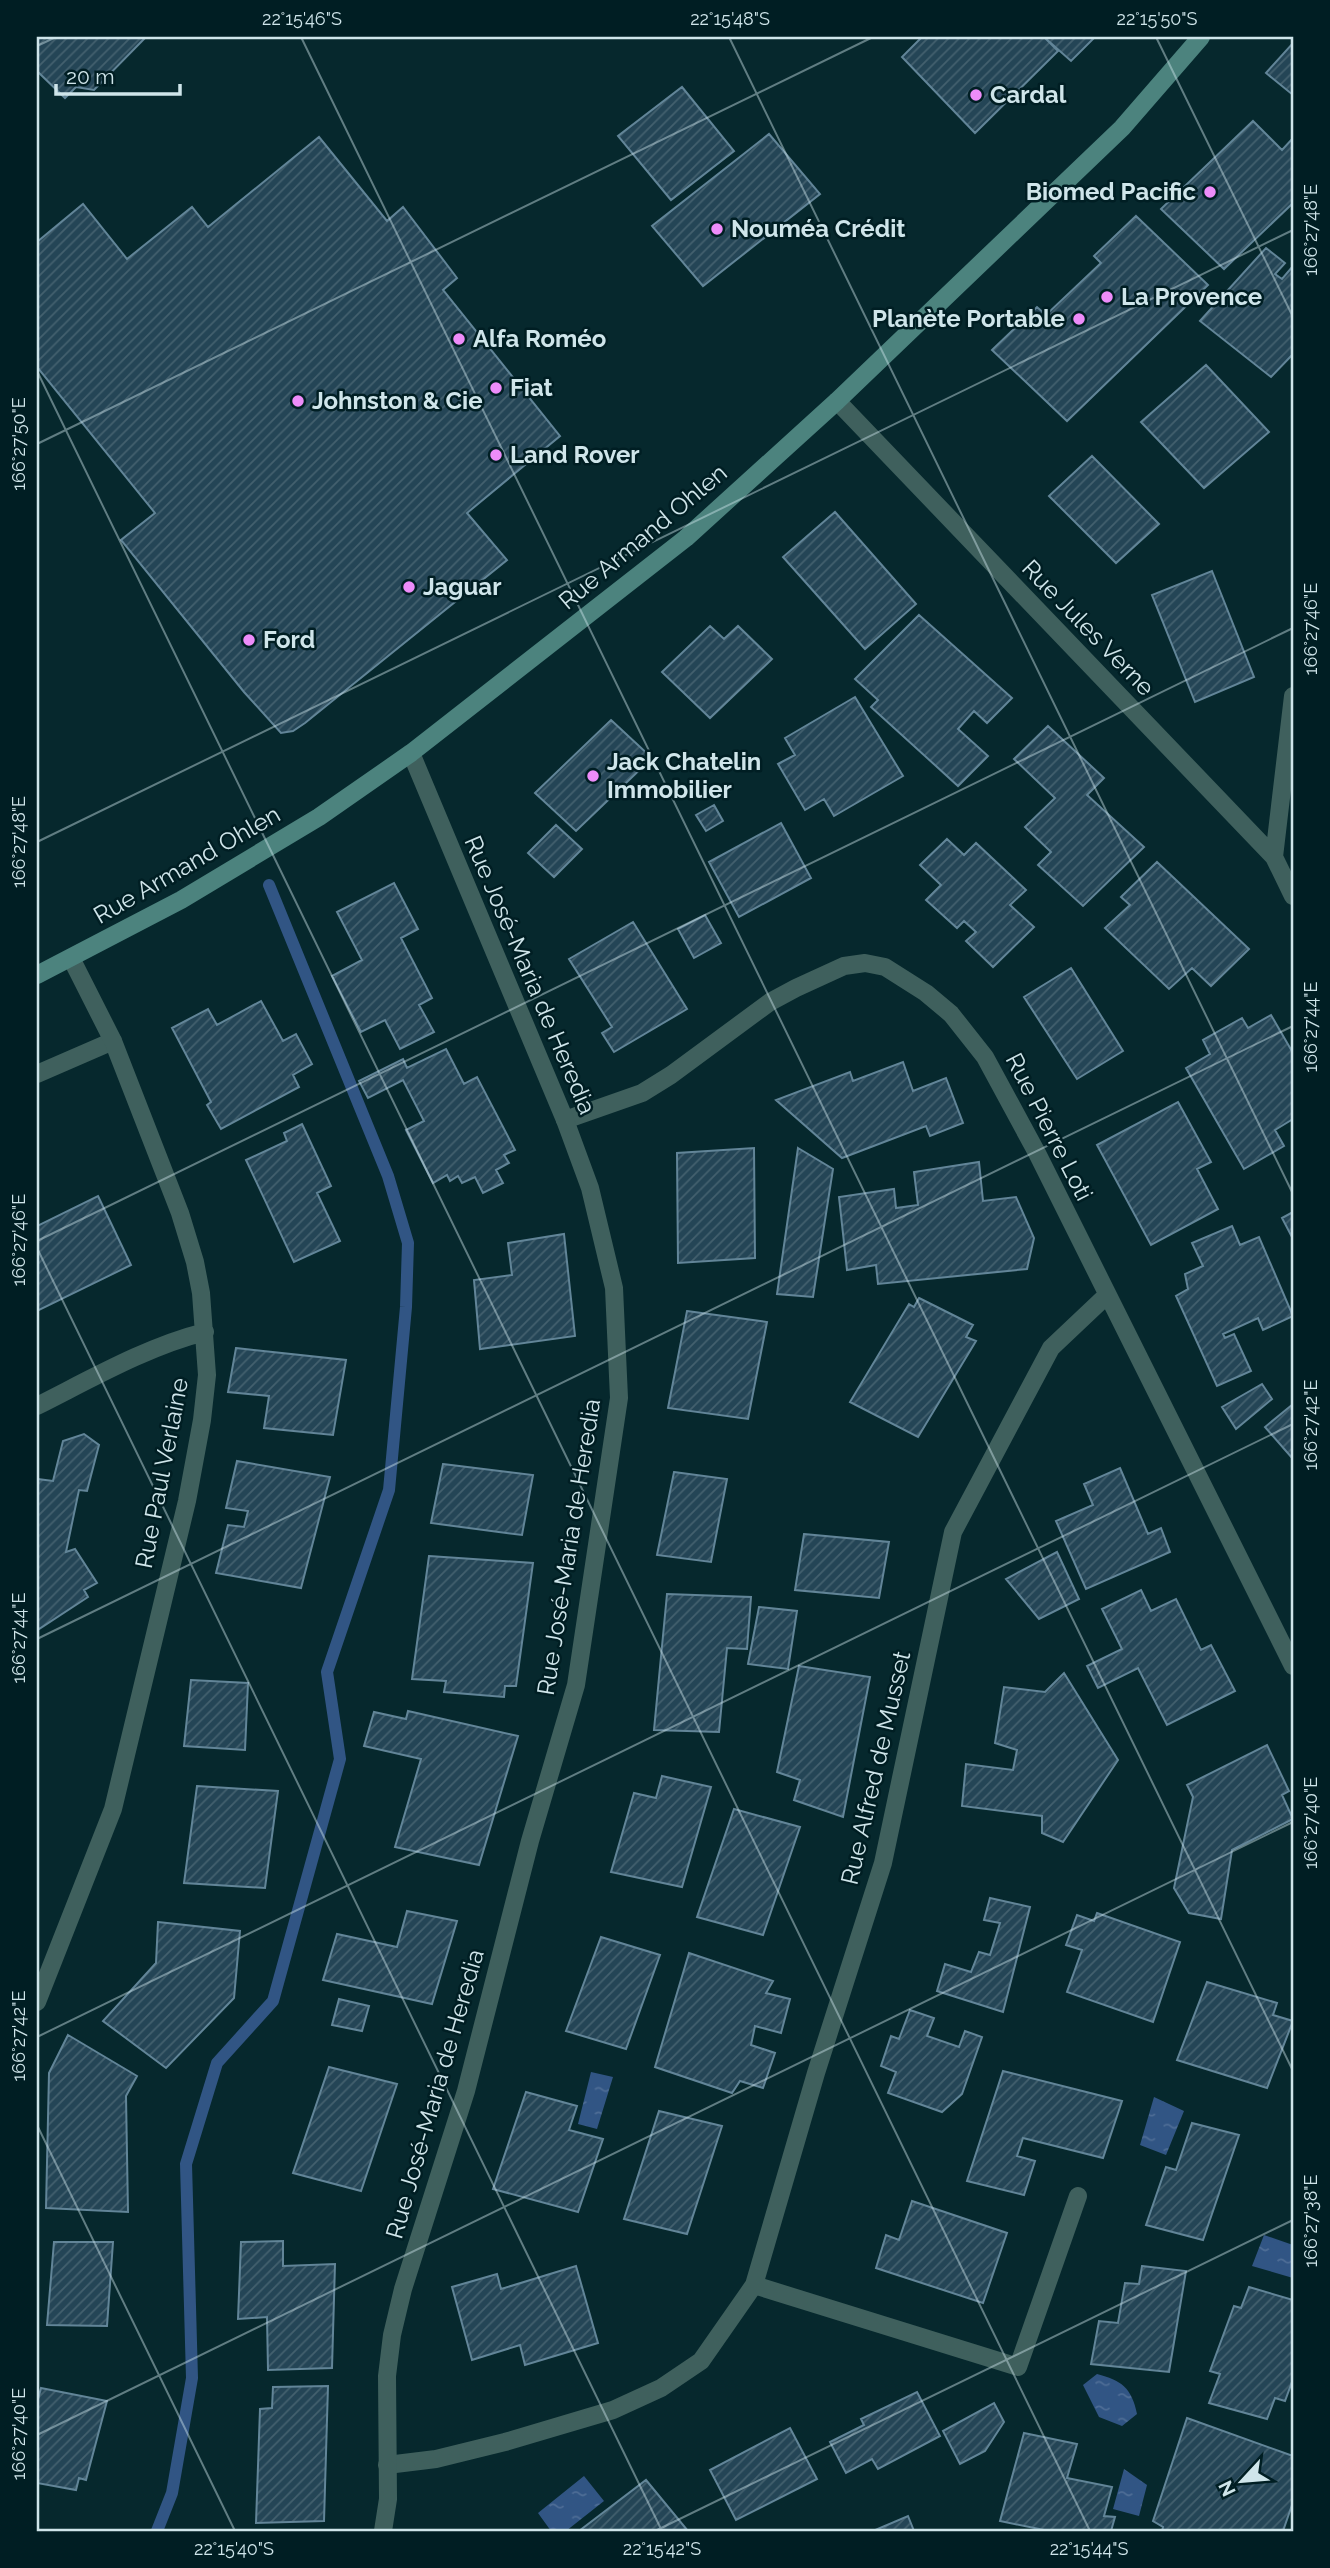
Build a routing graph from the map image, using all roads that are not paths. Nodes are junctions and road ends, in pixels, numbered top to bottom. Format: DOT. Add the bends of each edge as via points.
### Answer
graph roads {
  1 [pos="1201,37"];
  2 [pos="837,401"];
  3 [pos="1293,696"];
  4 [pos="411,752"];
  5 [pos="1274,858"];
  6 [pos="1293,896"];
  7 [pos="71,958"];
  8 [pos="37,975"];
  9 [pos="113,1041"];
  10 [pos="37,1074"];
  11 [pos="565,1120"];
  12 [pos="1106,1296"];
  13 [pos="205,1332"];
  14 [pos="37,1406"];
  15 [pos="1293,1666"];
  16 [pos="37,2002"];
  17 [pos="1078,2196"];
  18 [pos="754,2285"];
  19 [pos="387,2465"];
  20 [pos="383,2531"];
  1 -- 2 [label="main road, Rue Armand Ohlen" via="1122,128"];
  2 -- 4 [label="main road, Rue Armand Ohlen" via="686,538"];
  2 -- 5 [label="street, Rue Jules Verne"];
  3 -- 5 [label="street"];
  4 -- 7 [label="main road, Rue Armand Ohlen" via="273,845"];
  4 -- 11 [label="street, Rue José-Maria de Heredia"];
  5 -- 6 [label="street, Rue Jules Verne"];
  7 -- 8 [label="main road, Rue Armand Ohlen"];
  7 -- 9 [label="street, Rue Paul Verlaine"];
  9 -- 10 [label="street"];
  9 -- 13 [label="street, Rue Paul Verlaine" via="180,1213 195,1262"];
  11 -- 12 [label="street, Rue Pierre Loti" via="642,1093 770,1002 823,975 865,963 885,967 951,1014 985,1057"];
  11 -- 19 [label="street, Rue José-Maria de Heredia" via="590,1188 614,1289 619,1398 576,1685 530,1841 466,2091 392,2336"];
  12 -- 15 [label="street, Rue Pierre Loti"];
  12 -- 18 [label="street, Rue Alfred de Musset" via="1051,1348 953,1532 883,1863"];
  13 -- 14 [label="street" via="113,1368"];
  13 -- 16 [label="street, Rue Paul Verlaine" via="207,1375 187,1501 113,1809"];
  17 -- 18 [label="street" via="1018,2367"];
  18 -- 19 [label="street, Rue Alfred de Musset" via="701,2361 660,2388 613,2410 505,2442"];
  19 -- 20 [label="street, Rue José-Maria de Heredia"];
}
